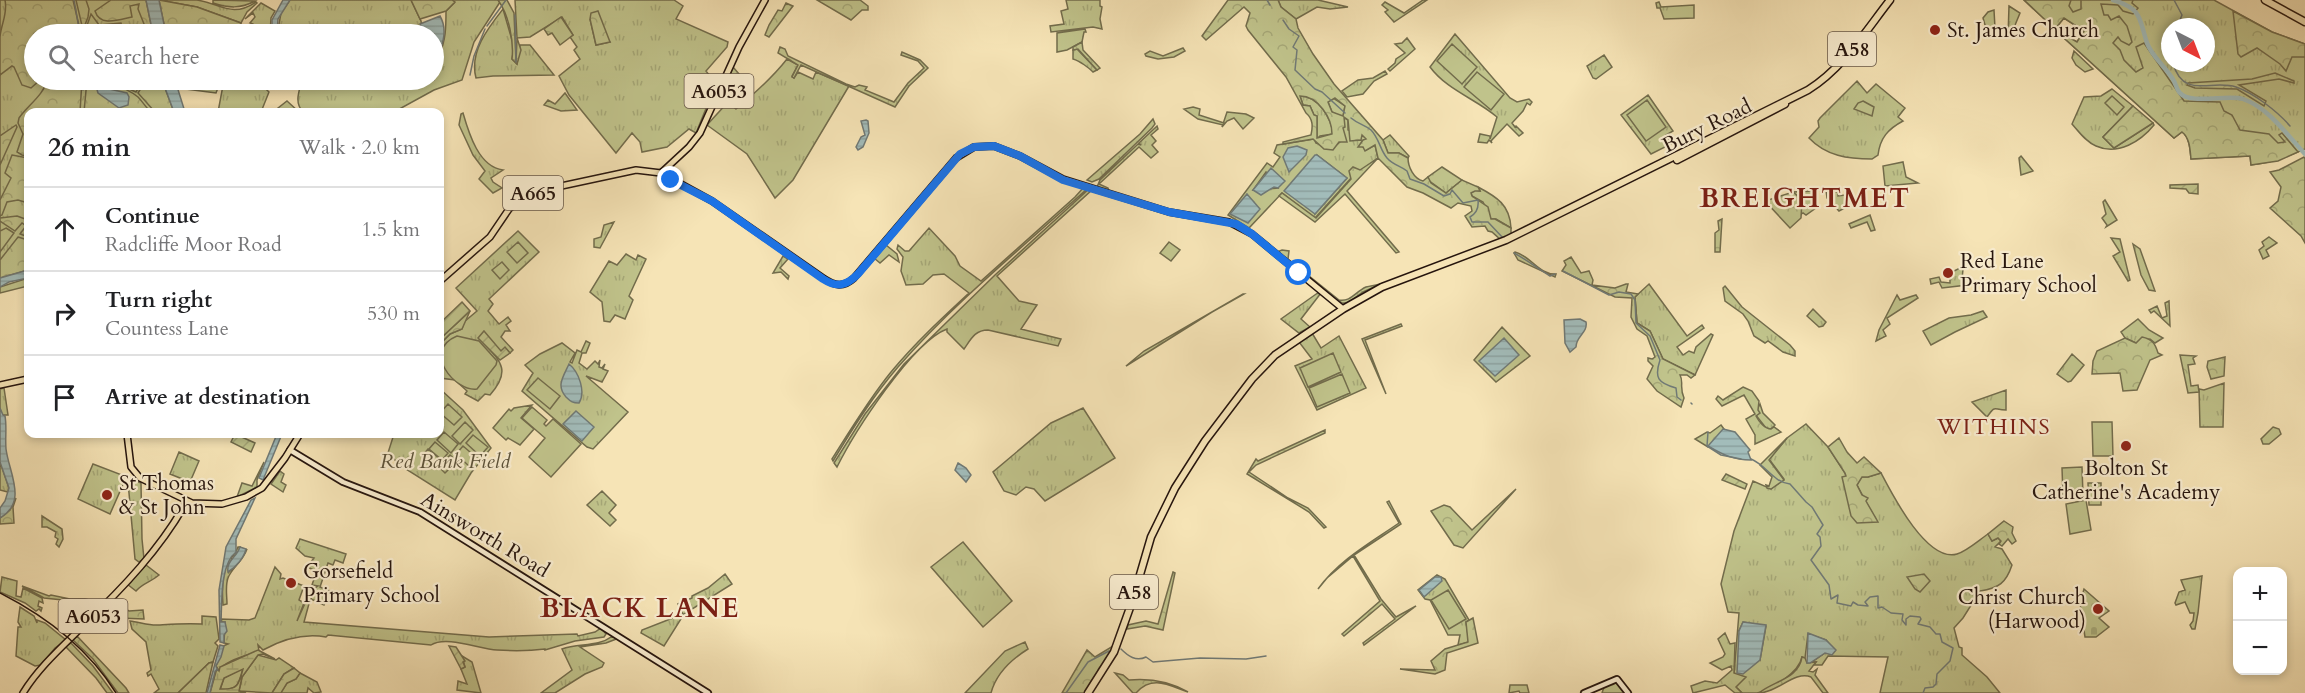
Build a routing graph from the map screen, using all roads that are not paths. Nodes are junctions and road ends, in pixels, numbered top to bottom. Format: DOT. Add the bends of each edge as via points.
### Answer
graph roads {
  1 [pos="765,0"];
  2 [pos="1890,0"];
  3 [pos="2265,0"];
  4 [pos="2305,22"];
  5 [pos="661,173"];
  6 [pos="444,277"];
  7 [pos="1343,309"];
  8 [pos="24,380"];
  9 [pos="1,385"];
  10 [pos="127,438"];
  11 [pos="298,438"];
  12 [pos="290,450"];
  13 [pos="299,457"];
  14 [pos="285,458"];
  15 [pos="187,501"];
  16 [pos="23,693"];
  17 [pos="708,693"];
  18 [pos="1088,693"];
  19 [pos="1584,693"];
  20 [pos="1629,693"];
  1 -- 5 [label="main road, A6053" via="700,133"];
  2 -- 7 [label="highway, Bury Road / A58" via="1835,69 1796,96 1506,240 1400,279"];
  3 -- 4 [label="highway"];
  5 -- 6 [label="main road, A665" via="636,170 532,193 516,202 490,237"];
  5 -- 7 [label="main road, A665" via="712,201 832,285 840,286 854,278 956,158 969,148 984,145 1027,159 1055,176 1169,212 1240,226"];
  7 -- 18 [label="highway, A58" via="1265,365 1183,473 1156,524 1114,652"];
  8 -- 9 [label="main road"];
  10 -- 15 [label="main road" via="131,468 144,481"];
  11 -- 12 [label="main road"];
  12 -- 13 [label="main road, Ainsworth Road"];
  12 -- 14 [label="main road"];
  13 -- 14 [label="main road"];
  13 -- 17 [label="main road, Ainsworth Road" via="343,482 420,512"];
  14 -- 15 [label="main road" via="266,485 253,494 222,504"];
  15 -- 16 [label="main road, A6053" via="145,561 40,670"];
  19 -- 20 [label="main road" via="1619,680"];
}
